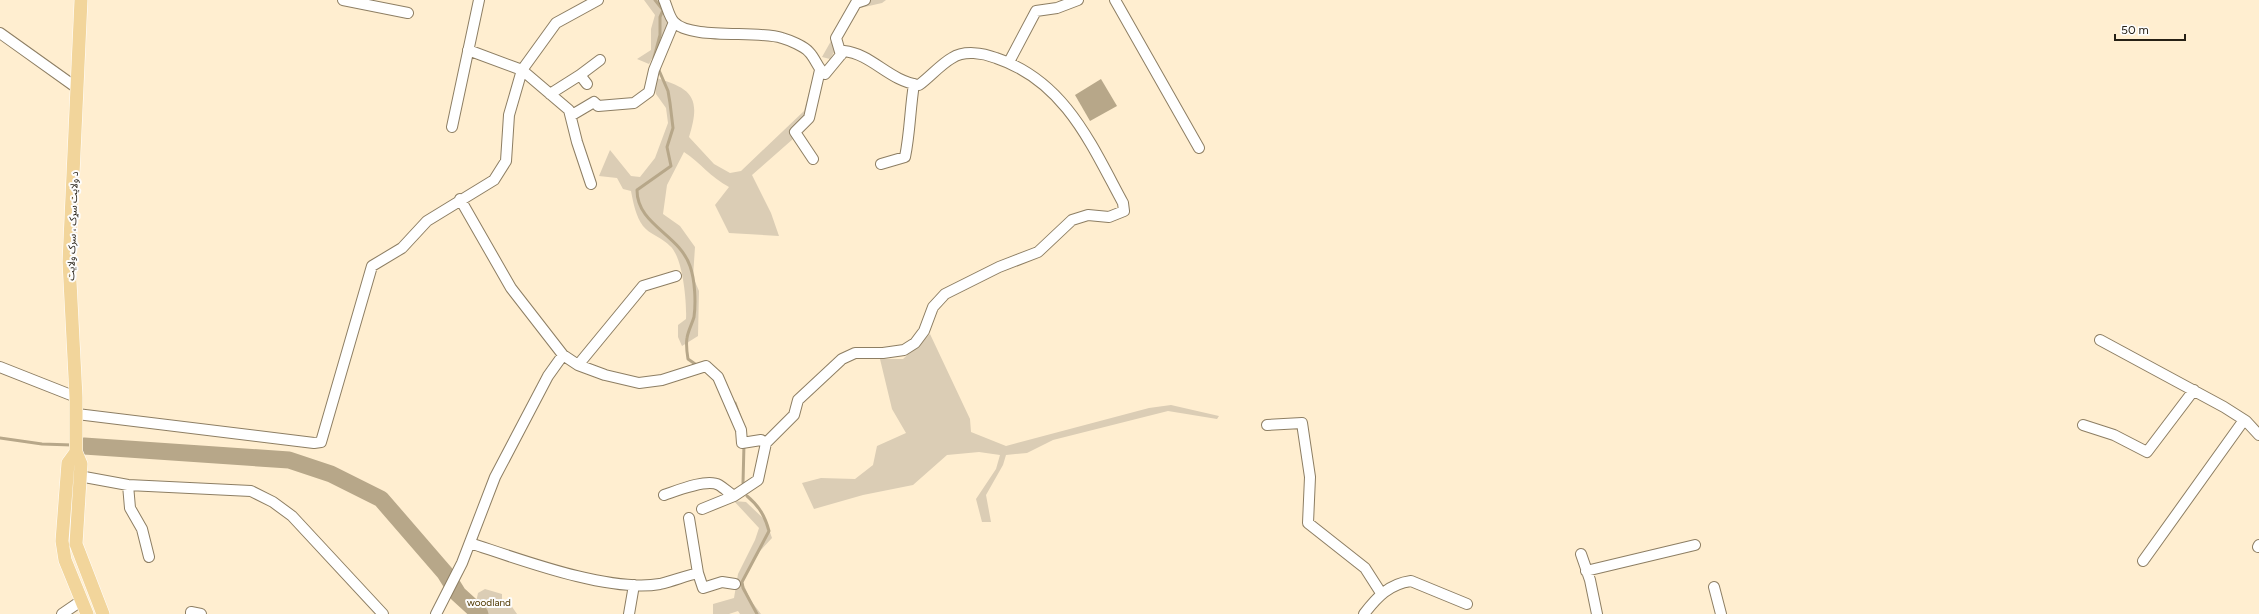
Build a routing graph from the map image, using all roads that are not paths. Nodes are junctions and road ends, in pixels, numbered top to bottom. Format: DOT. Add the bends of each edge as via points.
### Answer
graph roads {
  1 [pos="81,0"];
  2 [pos="343,0"];
  3 [pos="479,0"];
  4 [pos="598,0"];
  5 [pos="664,0"];
  6 [pos="866,0"];
  7 [pos="1078,0"];
  8 [pos="1115,0"];
  9 [pos="408,13"];
  10 [pos="674,22"];
  11 [pos="0,33"];
  12 [pos="468,50"];
  13 [pos="841,55"];
  14 [pos="600,60"];
  15 [pos="1009,62"];
  16 [pos="522,70"];
  17 [pos="820,70"];
  18 [pos="580,75"];
  19 [pos="587,84"];
  20 [pos="914,84"];
  21 [pos="77,88"];
  22 [pos="550,94"];
  23 [pos="572,115"];
  24 [pos="452,127"];
  25 [pos="1199,148"];
  26 [pos="813,159"];
  27 [pos="881,164"];
  28 [pos="591,184"];
  29 [pos="460,199"];
  30 [pos="676,276"];
  31 [pos="2100,340"];
  32 [pos="563,355"];
  33 [pos="578,365"];
  34 [pos="0,367"];
  35 [pos="2194,390"];
  36 [pos="76,397"];
  37 [pos="77,414"];
  38 [pos="2244,420"];
  39 [pos="1267,425"];
  40 [pos="2083,425"];
  41 [pos="2259,435"];
  42 [pos="766,443"];
  43 [pos="76,452"];
  44 [pos="79,476"];
  45 [pos="128,485"];
  46 [pos="664,496"];
  47 [pos="734,496"];
  48 [pos="702,509"];
  49 [pos="689,518"];
  50 [pos="470,543"];
  51 [pos="1695,545"];
  52 [pos="1581,554"];
  53 [pos="149,557"];
  54 [pos="2143,561"];
  55 [pos="1586,571"];
  56 [pos="698,573"];
  57 [pos="735,584"];
  58 [pos="634,585"];
  59 [pos="1714,586"];
  60 [pos="1381,593"];
  61 [pos="81,601"];
  62 [pos="1467,604"];
  63 [pos="62,614"];
  64 [pos="86,614"];
  65 [pos="103,614"];
  66 [pos="191,614"];
  67 [pos="201,614"];
  68 [pos="383,614"];
  69 [pos="436,614"];
  70 [pos="629,614"];
  71 [pos="1364,614"];
  72 [pos="1597,614"];
  73 [pos="1721,614"];
  1 -- 21 [label="main road, د ولایت سړک ، سرک ولایت"];
  2 -- 9 [label="street"];
  3 -- 12 [label="street"];
  4 -- 16 [label="street" via="556,23"];
  5 -- 10 [label="street"];
  6 -- 13 [label="street" via="856,3 836,38"];
  7 -- 15 [label="street" via="1057,8 1036,11"];
  8 -- 25 [label="street"];
  10 -- 17 [label="street" via="682,28 702,33 782,38 809,51"];
  10 -- 23 [label="street" via="654,70 650,92 634,103 598,106 594,102"];
  11 -- 21 [label="street"];
  12 -- 16 [label="street"];
  12 -- 24 [label="street"];
  13 -- 17 [label="street" via="825,74"];
  13 -- 20 [label="street" via="844,51 856,52 891,76"];
  14 -- 18 [label="street"];
  15 -- 20 [label="street" via="983,53 952,57 919,85"];
  15 -- 42 [label="street" via="1024,69 1050,88 1061,100 1088,140 1123,203 1124,211 1108,217 1088,215 1072,220 1038,252 999,267 945,294 933,307 924,331 915,343 904,350 855,353 842,359 798,400 794,415"];
  16 -- 22 [label="street"];
  16 -- 29 [label="street" via="509,115 506,161 494,180"];
  17 -- 26 [label="street" via="809,118 795,132"];
  18 -- 19 [label="street"];
  18 -- 22 [label="street"];
  20 -- 27 [label="street" via="905,157"];
  21 -- 36 [label="main road, د ولایت سړک ، سرک ولایت" via="69,262"];
  22 -- 23 [label="street"];
  23 -- 28 [label="street" via="577,142"];
  29 -- 32 [label="street" via="511,288"];
  29 -- 37 [label="street" via="446,211 427,221 402,248 372,266 321,442"];
  30 -- 33 [label="street" via="643,286"];
  31 -- 35 [label="street"];
  32 -- 33 [label="street"];
  32 -- 50 [label="street" via="548,376 495,477"];
  33 -- 42 [label="street" via="621,380 639,383 662,380 706,366 718,376 741,430 742,442 761,440"];
  34 -- 36 [label="street"];
  35 -- 38 [label="street"];
  35 -- 40 [label="street" via="2147,452 2114,435"];
  36 -- 37 [label="main road, د ولایت سړک ، سرک ولایت"];
  37 -- 43 [label="main road, د ولایت سړک ، سرک ولایت"];
  38 -- 41 [label="street"];
  38 -- 54 [label="street"];
  39 -- 60 [label="street" via="1302,423 1310,477 1308,523 1365,568"];
  42 -- 47 [label="street" via="758,480"];
  43 -- 44 [label="main road" via="81,464"];
  43 -- 61 [label="main road" via="68,463 62,541 65,560"];
  44 -- 45 [label="street"];
  44 -- 65 [label="main road" via="76,544"];
  45 -- 53 [label="street" via="130,508 142,529"];
  45 -- 68 [label="street" via="251,491 273,502 292,516"];
  46 -- 47 [label="street" via="687,487 713,483"];
  47 -- 48 [label="street"];
  49 -- 56 [label="street"];
  50 -- 58 [label="street" via="559,571"];
  50 -- 69 [label="street"];
  51 -- 55 [label="street"];
  52 -- 55 [label="street"];
  55 -- 72 [label="street"];
  56 -- 57 [label="street" via="703,588 722,582"];
  56 -- 58 [label="street" via="659,584"];
  58 -- 70 [label="street"];
  59 -- 73 [label="street"];
  60 -- 62 [label="street" via="1402,582 1411,581"];
  60 -- 71 [label="street"];
  61 -- 63 [label="street"];
  61 -- 64 [label="main road"];
  66 -- 67 [label="street"];
}
